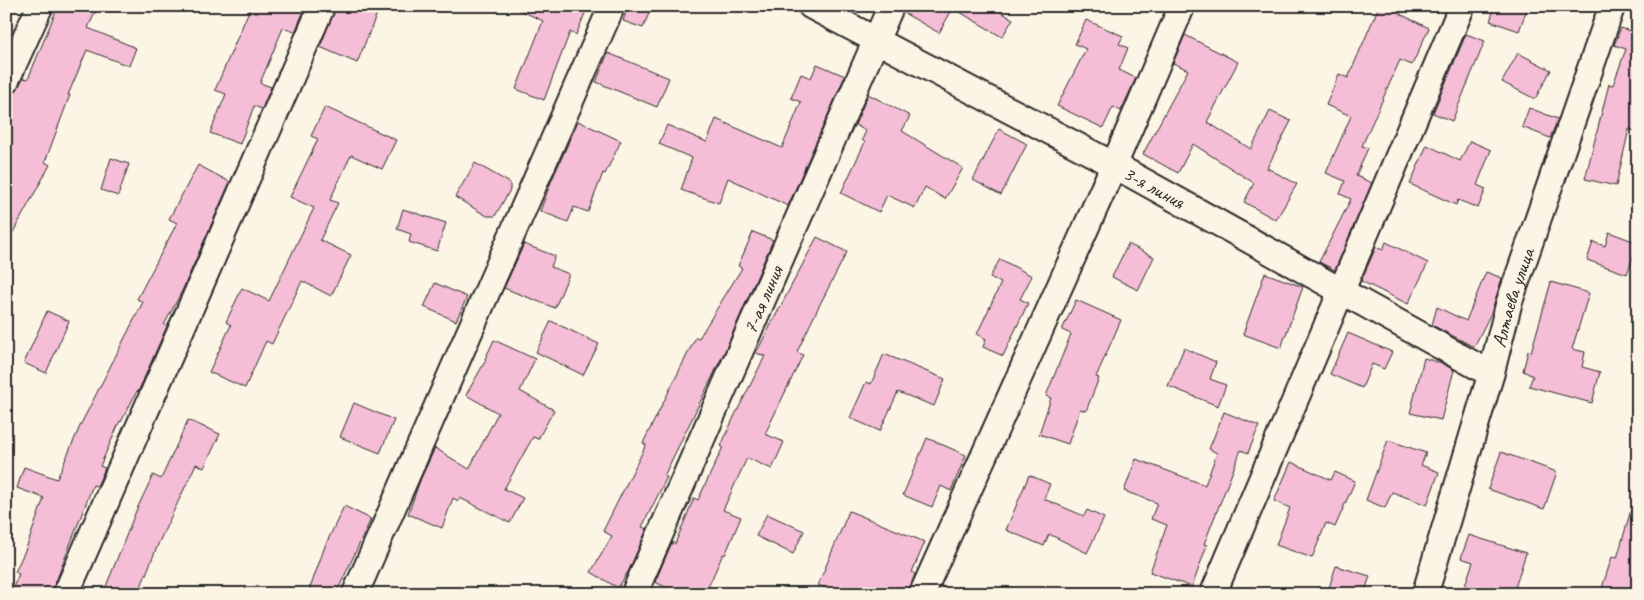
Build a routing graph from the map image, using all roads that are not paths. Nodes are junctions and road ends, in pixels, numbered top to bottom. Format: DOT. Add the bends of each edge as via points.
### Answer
graph roads {
  1 [pos="40,6"];
  2 [pos="322,6"];
  3 [pos="612,6"];
  4 [pos="811,6"];
  5 [pos="891,6"];
  6 [pos="1182,6"];
  7 [pos="1462,6"];
  8 [pos="1612,6"];
  9 [pos="876,40"];
  10 [pos="6,81"];
  11 [pos="1114,165"];
  12 [pos="1340,291"];
  13 [pos="1491,374"];
  14 [pos="66,594"];
  15 [pos="355,594"];
  16 [pos="634,594"];
  17 [pos="922,594"];
  18 [pos="1213,594"];
  19 [pos="1426,594"];
  1 -- 10 [label="street"];
  2 -- 14 [label="street"];
  3 -- 15 [label="street"];
  4 -- 9 [label="street, 3-я линия"];
  5 -- 9 [label="street, 7-ая линия"];
  6 -- 11 [label="street"];
  7 -- 12 [label="street"];
  8 -- 13 [label="street, Алтаева улица" via="1509,303"];
  9 -- 11 [label="street, 3-я линия"];
  9 -- 16 [label="street, 7-ая линия"];
  11 -- 12 [label="street, 3-я линия"];
  11 -- 17 [label="street"];
  12 -- 13 [label="street, 3-я линия"];
  12 -- 18 [label="street"];
  13 -- 19 [label="street, Алтаева улица"];
}
